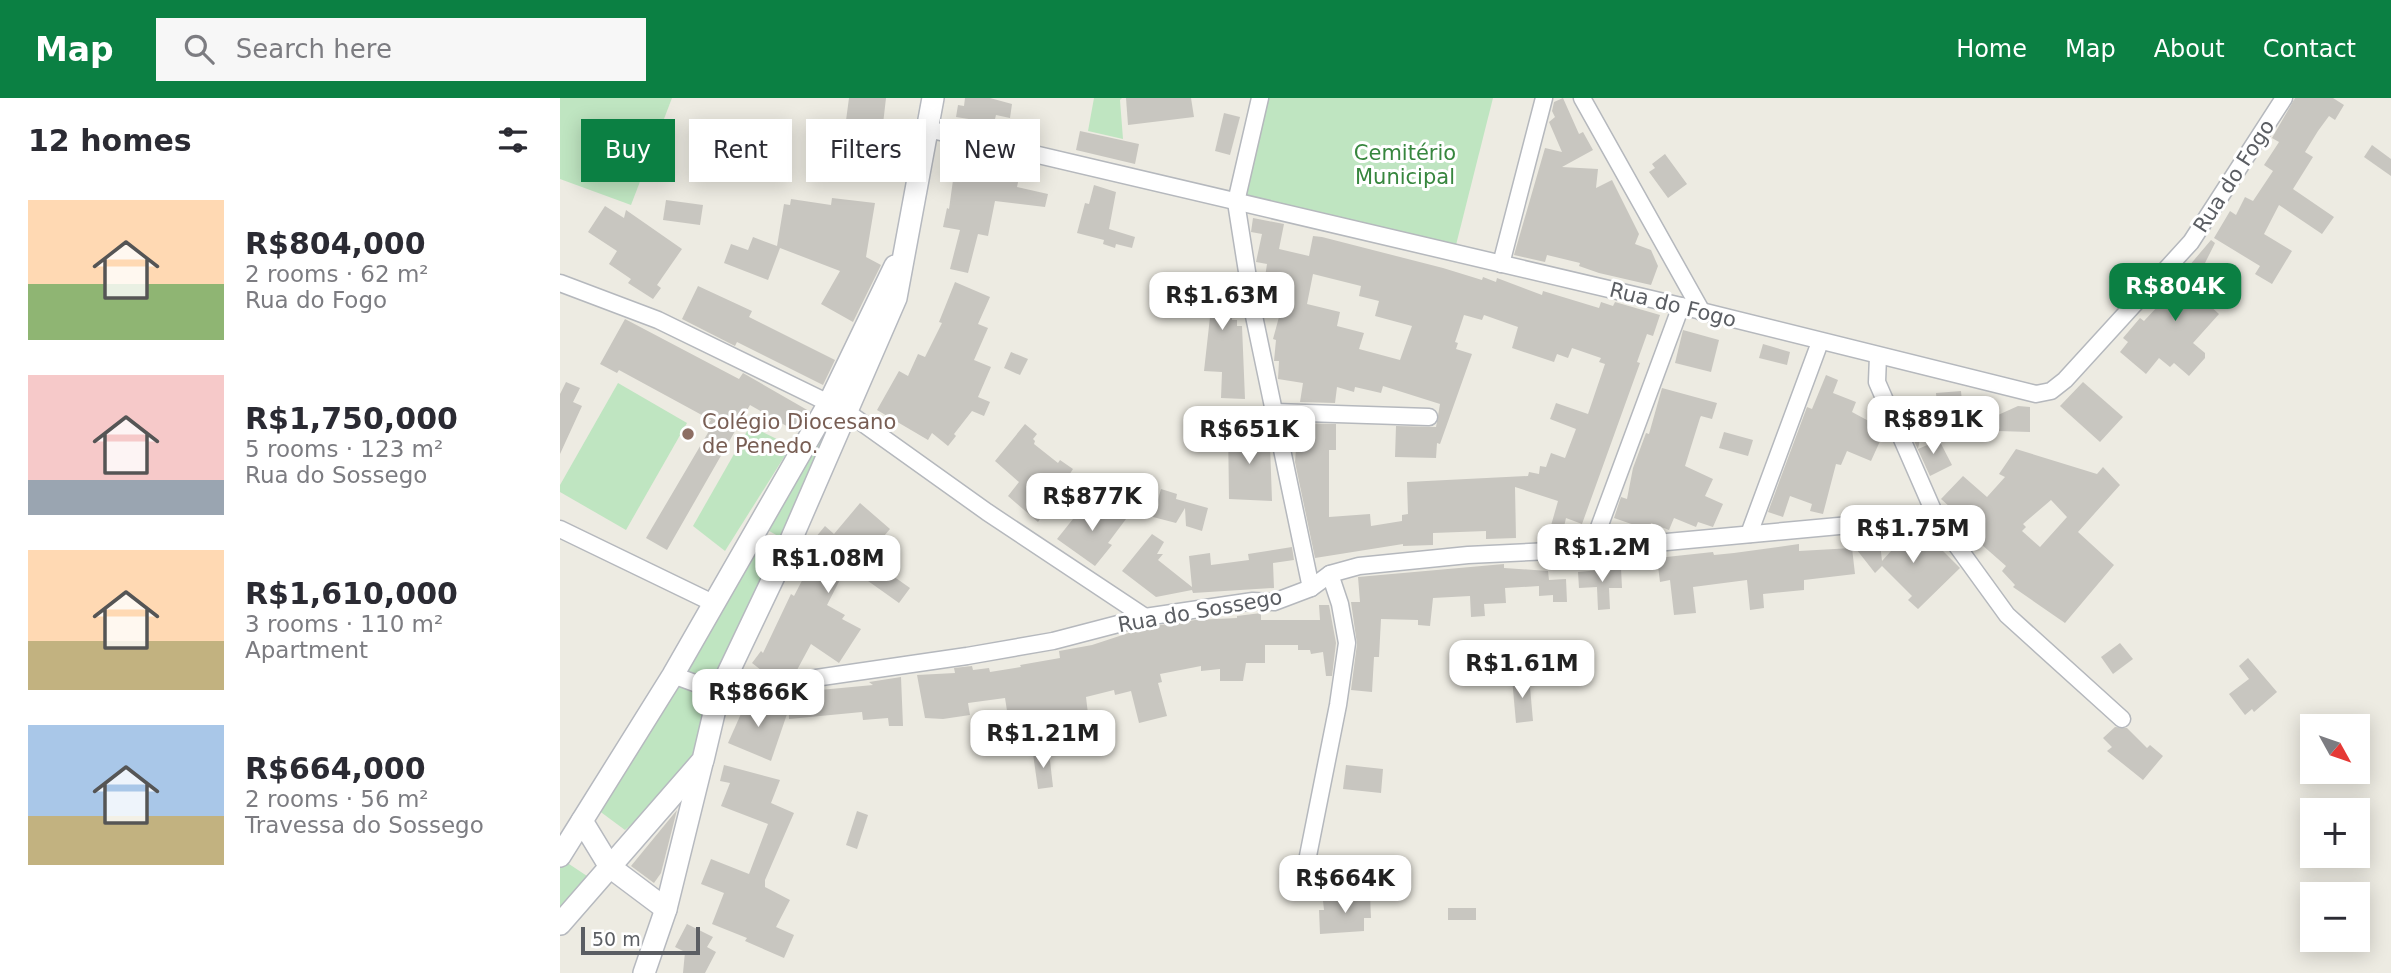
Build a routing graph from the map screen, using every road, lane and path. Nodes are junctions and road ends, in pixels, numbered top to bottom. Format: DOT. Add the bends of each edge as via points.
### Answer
graph roads {
  1 [pos="933,98"];
  2 [pos="1260,98"];
  3 [pos="1544,98"];
  4 [pos="1582,98"];
  5 [pos="2284,98"];
  6 [pos="928,129"];
  7 [pos="1236,202"];
  8 [pos="1501,264"];
  9 [pos="560,284"];
  10 [pos="1681,306"];
  11 [pos="1702,312"];
  12 [pos="1820,342"];
  13 [pos="1878,356"];
  14 [pos="838,408"];
  15 [pos="1275,412"];
  16 [pos="1429,417"];
  17 [pos="1936,517"];
  18 [pos="560,528"];
  19 [pos="755,532"];
  20 [pos="1749,534"];
  21 [pos="787,549"];
  22 [pos="1591,549"];
  23 [pos="1330,574"];
  24 [pos="1311,588"];
  25 [pos="713,603"];
  26 [pos="1145,617"];
  27 [pos="673,675"];
  28 [pos="719,692"];
  29 [pos="2122,719"];
  30 [pos="703,760"];
  31 [pos="586,829"];
  32 [pos="635,837"];
  33 [pos="560,856"];
  34 [pos="610,867"];
  35 [pos="1303,881"];
  36 [pos="666,909"];
  37 [pos="560,924"];
  38 [pos="644,973"];
  1 -- 6 [label="main road"];
  2 -- 7 [label="street"];
  3 -- 8 [label="street"];
  4 -- 11 [label="street"];
  5 -- 13 [label="street, Rua do Fogo" via="2190,242 2051,391 2036,394"];
  6 -- 7 [label="street, Rua do Fogo"];
  6 -- 14 [label="main road" via="904,249"];
  7 -- 8 [label="street, Rua do Fogo"];
  7 -- 15 [label="street"];
  8 -- 10 [label="street, Rua do Fogo"];
  9 -- 14 [label="street" via="658,320"];
  10 -- 11 [label="street, Rua do Fogo"];
  10 -- 22 [label="street"];
  11 -- 12 [label="street, Rua do Fogo"];
  12 -- 13 [label="street, Rua do Fogo"];
  12 -- 20 [label="street"];
  13 -- 17 [label="street" via="1877,382"];
  14 -- 19 [label="main road"];
  14 -- 21 [label="main road"];
  14 -- 26 [label="street"];
  15 -- 16 [label="street"];
  15 -- 24 [label="street"];
  17 -- 20 [label="street, Rua do Sossego"];
  17 -- 29 [label="street" via="2007,615"];
  18 -- 25 [label="street"];
  19 -- 21 [label="main road"];
  19 -- 25 [label="main road"];
  20 -- 22 [label="street, Rua do Sossego"];
  21 -- 28 [label="main road"];
  22 -- 23 [label="street, Rua do Sossego" via="1468,555 1359,566"];
  23 -- 24 [label="street, Rua do Sossego"];
  23 -- 35 [label="street" via="1340,604 1346,655"];
  24 -- 26 [label="street, Rua do Sossego" via="1274,602"];
  25 -- 27 [label="main road"];
  26 -- 28 [label="street, Rua do Sossego" via="967,656"];
  27 -- 28 [label="street, Rua do Sossego"];
  27 -- 31 [label="main road"];
  28 -- 30 [label="main road"];
  30 -- 32 [label="main road"];
  30 -- 36 [label="main road"];
  31 -- 32 [label="main road" via="622,839"];
  31 -- 33 [label="main road"];
  31 -- 34 [label="main road"];
  32 -- 34 [label="main road"];
  34 -- 36 [label="main road"];
  34 -- 37 [label="main road"];
  36 -- 38 [label="main road"];
}
